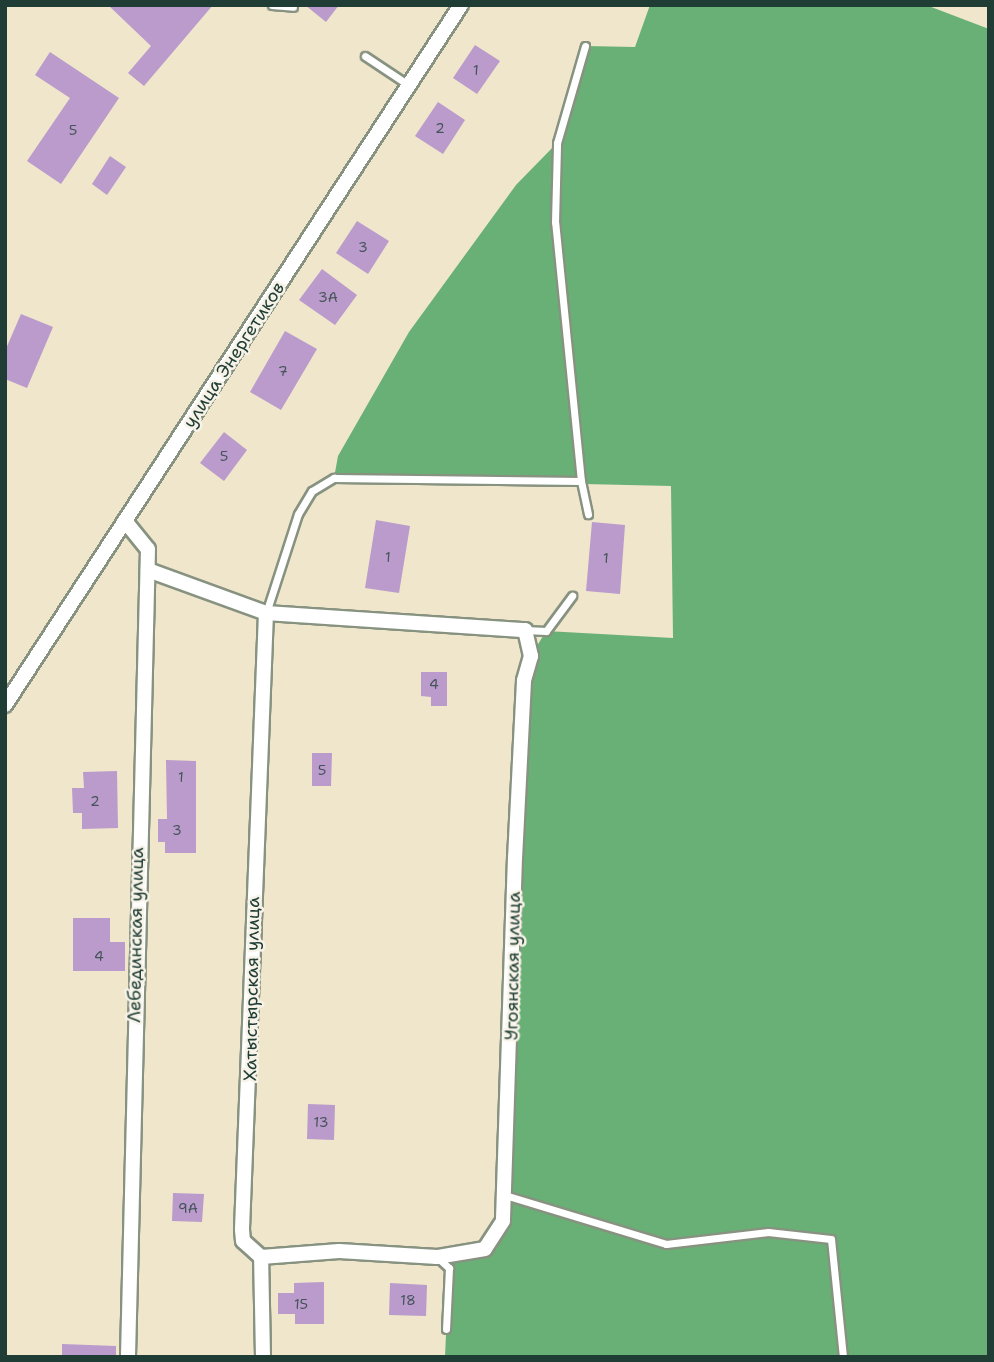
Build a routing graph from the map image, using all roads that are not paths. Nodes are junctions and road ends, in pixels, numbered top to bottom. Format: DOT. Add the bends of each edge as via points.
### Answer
graph roads {
  1 [pos="272,5"];
  2 [pos="461,5"];
  3 [pos="293,7"];
  4 [pos="585,46"];
  5 [pos="365,56"];
  6 [pos="410,86"];
  7 [pos="581,481"];
  8 [pos="588,513"];
  9 [pos="125,521"];
  10 [pos="148,570"];
  11 [pos="572,596"];
  12 [pos="266,613"];
  13 [pos="525,630"];
  14 [pos="5,705"];
  15 [pos="508,1196"];
  16 [pos="261,1257"];
  17 [pos="437,1257"];
  18 [pos="446,1329"];
  19 [pos="128,1357"];
  20 [pos="263,1357"];
  21 [pos="843,1357"];
  1 -- 3 [label="lane"];
  2 -- 6 [label="street, улица Энергетиков"];
  4 -- 7 [label="lane" via="557,144 555,222"];
  5 -- 6 [label="lane"];
  6 -- 9 [label="street, улица Энергетиков"];
  7 -- 8 [label="lane"];
  7 -- 12 [label="lane" via="334,478 312,491 298,514"];
  9 -- 10 [label="street, Лебединская улица" via="148,549"];
  9 -- 14 [label="street, улица Энергетиков"];
  10 -- 12 [label="street"];
  10 -- 19 [label="street, Лебединская улица"];
  11 -- 13 [label="lane" via="545,631"];
  12 -- 13 [label="street"];
  12 -- 16 [label="street, Хатыстырская улица" via="242,1228 243,1241"];
  13 -- 15 [label="street, Угоянская улица" via="531,656 524,681 515,857"];
  15 -- 17 [label="street, Угоянская улица" via="503,1221 485,1249"];
  15 -- 21 [label="lane" via="666,1244 768,1232 831,1239"];
  16 -- 17 [label="street, Угоянская улица" via="339,1251"];
  16 -- 20 [label="street"];
  17 -- 18 [label="lane" via="449,1268"];
}
